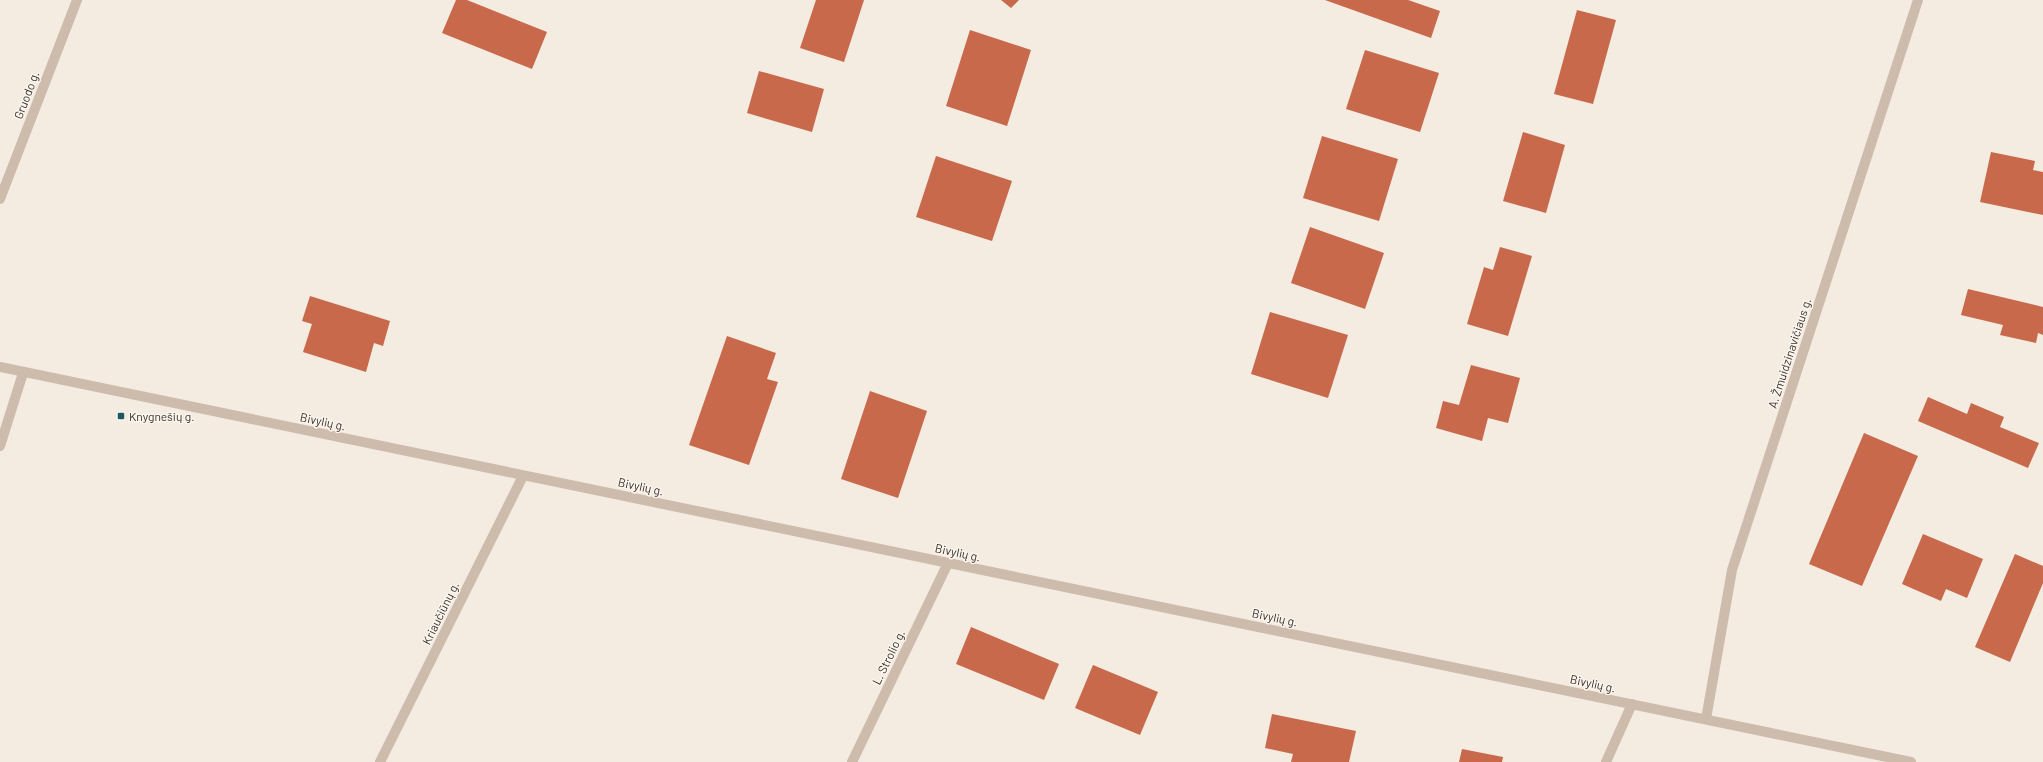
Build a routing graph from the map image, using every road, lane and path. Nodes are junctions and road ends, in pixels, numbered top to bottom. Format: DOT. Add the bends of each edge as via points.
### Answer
graph roads {
  1 [pos="77,0"];
  2 [pos="1918,0"];
  3 [pos="0,199"];
  4 [pos="0,367"];
  5 [pos="23,372"];
  6 [pos="0,446"];
  7 [pos="523,476"];
  8 [pos="948,563"];
  9 [pos="1632,704"];
  10 [pos="1706,719"];
  11 [pos="380,762"];
  12 [pos="852,762"];
  13 [pos="1606,762"];
  14 [pos="1911,762"];
  1 -- 3 [label="street, Gruodo g."];
  2 -- 10 [label="street, A. Žmuidzinavičiaus g." via="1732,570"];
  4 -- 5 [label="street, Bivylių g."];
  5 -- 6 [label="street"];
  5 -- 7 [label="street, Bivylių g."];
  7 -- 8 [label="street, Bivylių g."];
  7 -- 11 [label="street, Kriaučiūnų g."];
  8 -- 9 [label="street, Bivylių g."];
  8 -- 12 [label="street, L. Strolio g."];
  9 -- 10 [label="street, Bivylių g."];
  9 -- 13 [label="street"];
  10 -- 14 [label="street, Bivylių g."];
}
